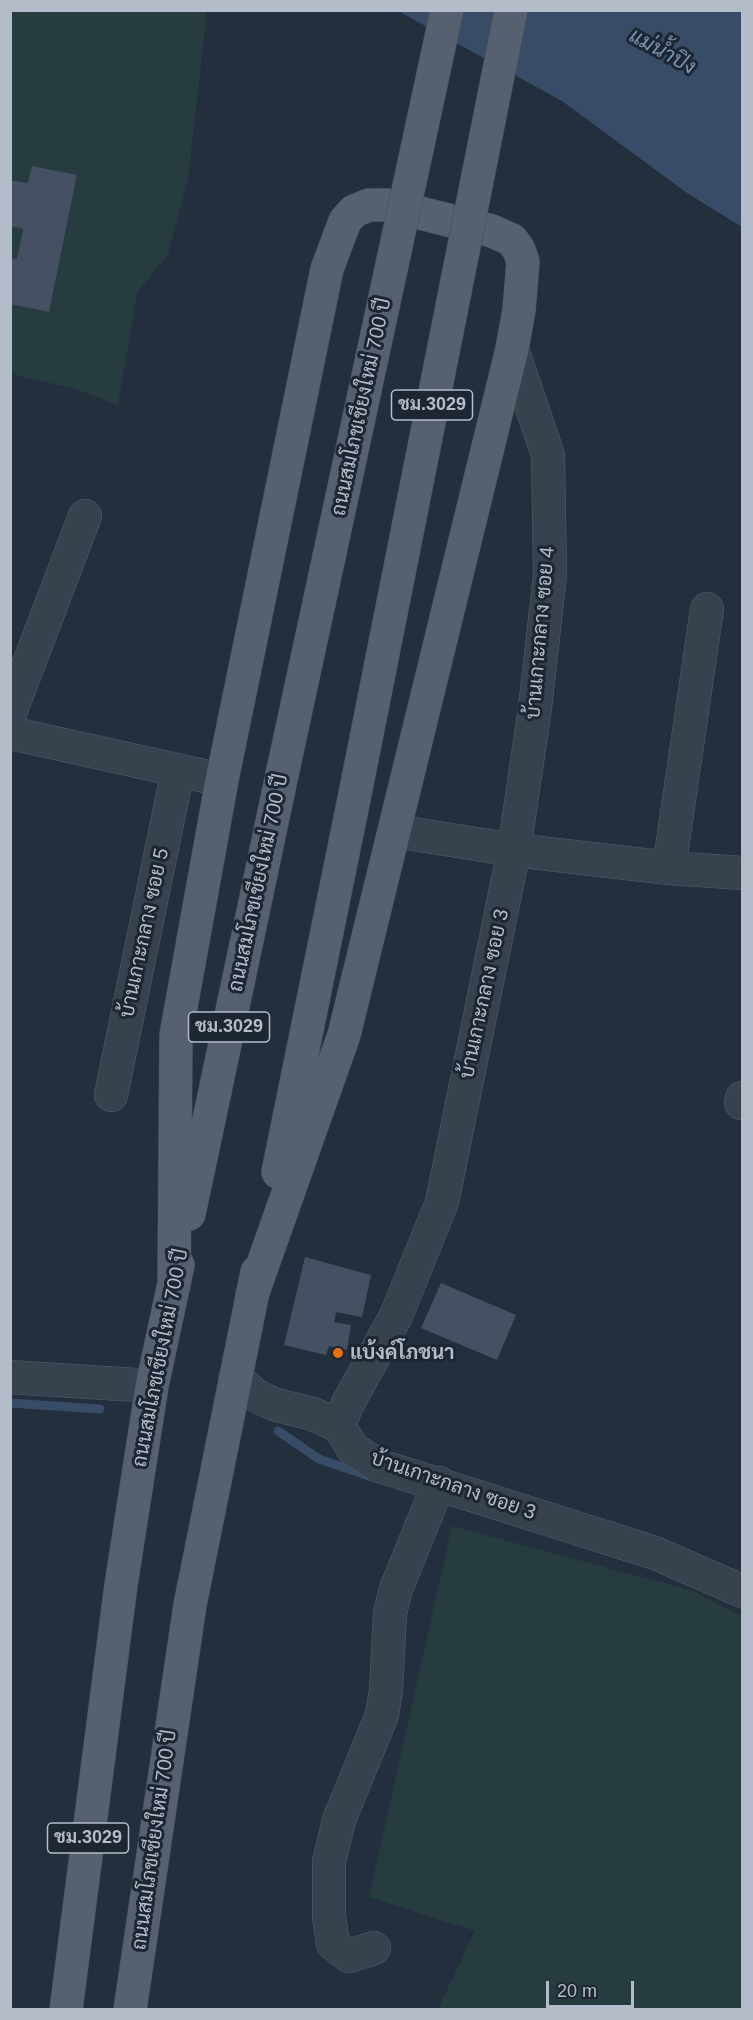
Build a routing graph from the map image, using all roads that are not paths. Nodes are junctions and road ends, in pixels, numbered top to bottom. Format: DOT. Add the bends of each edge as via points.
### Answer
graph roads {
  1 [pos="447,10"];
  2 [pos="511,10"];
  3 [pos="512,349"];
  4 [pos="85,516"];
  5 [pos="707,609"];
  6 [pos="10,713"];
  7 [pos="10,733"];
  8 [pos="178,770"];
  9 [pos="222,780"];
  10 [pos="395,831"];
  11 [pos="514,850"];
  12 [pos="669,868"];
  13 [pos="742,873"];
  14 [pos="111,1095"];
  15 [pos="174,1285"];
  16 [pos="252,1295"];
  17 [pos="10,1377"];
  18 [pos="235,1378"];
  19 [pos="152,1386"];
  20 [pos="339,1426"];
  21 [pos="439,1483"];
  22 [pos="742,1591"];
  23 [pos="374,1948"];
  24 [pos="66,2010"];
  25 [pos="130,2010"];
  1 -- 15 [label="main road, ถนนสมโภชเชียงใหม่ 700 ปี / ชม.3029, bridge"];
  2 -- 16 [label="main road, ถนนสมโภชเชียงใหม่ 700 ปี / ชม.3029, bridge"];
  3 -- 9 [label="main road" via="523,262 512,240 492,231 388,205 369,205 345,221 327,269"];
  3 -- 10 [label="main road"];
  3 -- 11 [label="street, บ้านเกาะกลาง ซอย 4" via="548,455 550,575"];
  4 -- 6 [label="street"];
  5 -- 12 [label="street"];
  7 -- 8 [label="street"];
  8 -- 9 [label="street"];
  8 -- 14 [label="street, บ้านเกาะกลาง ซอย 5"];
  9 -- 15 [label="main road" via="176,1035"];
  10 -- 11 [label="street"];
  10 -- 16 [label="main road" via="344,1035"];
  11 -- 12 [label="street"];
  11 -- 20 [label="street, บ้านเกาะกลาง ซอย 3" via="442,1202 396,1316"];
  12 -- 13 [label="street"];
  15 -- 19 [label="main road, ถนนสมโภชเชียงใหม่ 700 ปี / ชม.3029"];
  16 -- 18 [label="main road, ถนนสมโภชเชียงใหม่ 700 ปี / ชม.3029"];
  17 -- 19 [label="street"];
  18 -- 20 [label="street" via="255,1395 276,1405 313,1414"];
  18 -- 25 [label="main road, ถนนสมโภชเชียงใหม่ 700 ปี / ชม.3029" via="190,1605"];
  19 -- 24 [label="main road, ถนนสมโภชเชียงใหม่ 700 ปี / ชม.3029" via="121,1585"];
  20 -- 21 [label="street, บ้านเกาะกลาง ซอย 3" via="353,1449 377,1464"];
  21 -- 22 [label="street, บ้านเกาะกลาง ซอย 3" via="656,1553"];
  21 -- 23 [label="street" via="396,1589 390,1613 382,1714 339,1820 328,1862 333,1944 349,1956"];
}
